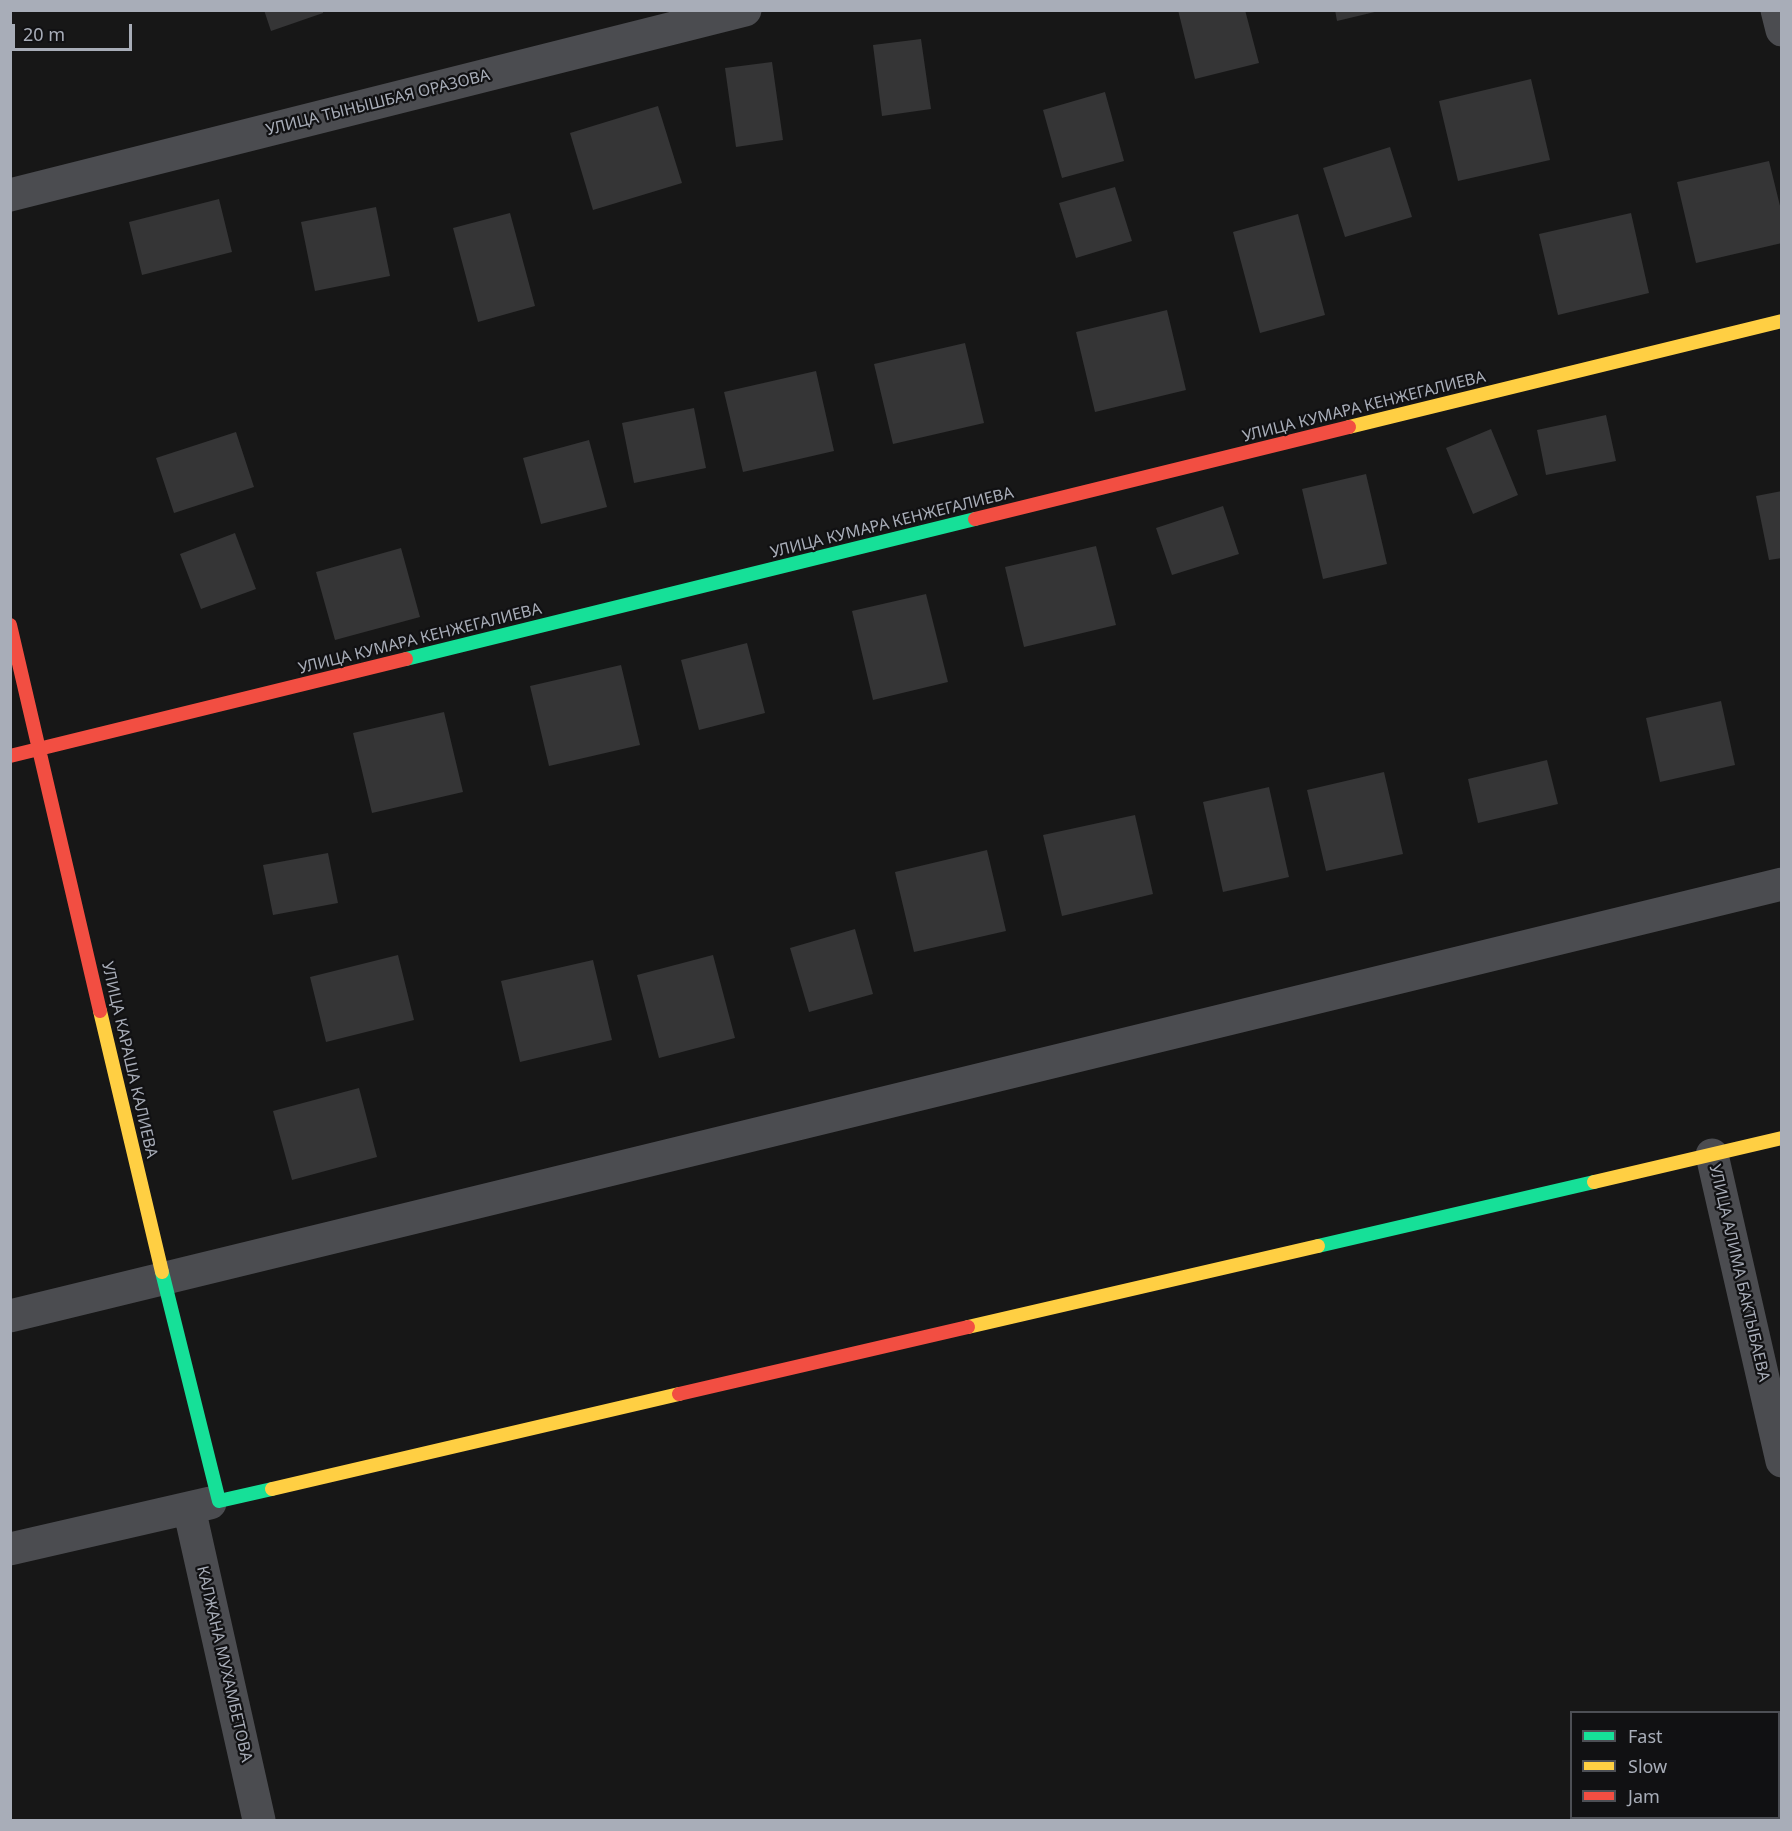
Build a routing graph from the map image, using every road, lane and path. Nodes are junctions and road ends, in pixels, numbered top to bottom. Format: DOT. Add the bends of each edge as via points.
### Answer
graph roads {
  1 [pos="745,10"];
  2 [pos="1777,10"];
  3 [pos="1782,30"];
  4 [pos="10,195"];
  5 [pos="1782,321"];
  6 [pos="10,625"];
  7 [pos="39,749"];
  8 [pos="10,756"];
  9 [pos="1782,884"];
  10 [pos="1782,1138"];
  11 [pos="1712,1155"];
  12 [pos="163,1277"];
  13 [pos="10,1316"];
  14 [pos="1782,1461"];
  15 [pos="204,1505"];
  16 [pos="10,1549"];
  17 [pos="259,1821"];
  1 -- 4 [label="street, УЛИЦА ТЫНЫШБАЯ ОРАЗОВА"];
  2 -- 3 [label="street"];
  5 -- 7 [label="street, УЛИЦА КУМАРА КЕНЖЕГАЛИЕВА"];
  6 -- 7 [label="street, УЛИЦА КАРАША КАЛИЕВА"];
  7 -- 8 [label="street, УЛИЦА КУМАРА КЕНЖЕГАЛИЕВА"];
  7 -- 12 [label="street, УЛИЦА КАРАША КАЛИЕВА"];
  9 -- 12 [label="street"];
  10 -- 11 [label="street"];
  11 -- 14 [label="street, УЛИЦА АЛИМА БАКТЫБАЕВА"];
  11 -- 15 [label="street"];
  12 -- 13 [label="street"];
  12 -- 15 [label="street, УЛИЦА КАРАША КАЛИЕВА"];
  15 -- 16 [label="street"];
  15 -- 17 [label="street, КАЛЖАНА МУХАМБЕТОВА"];
}
